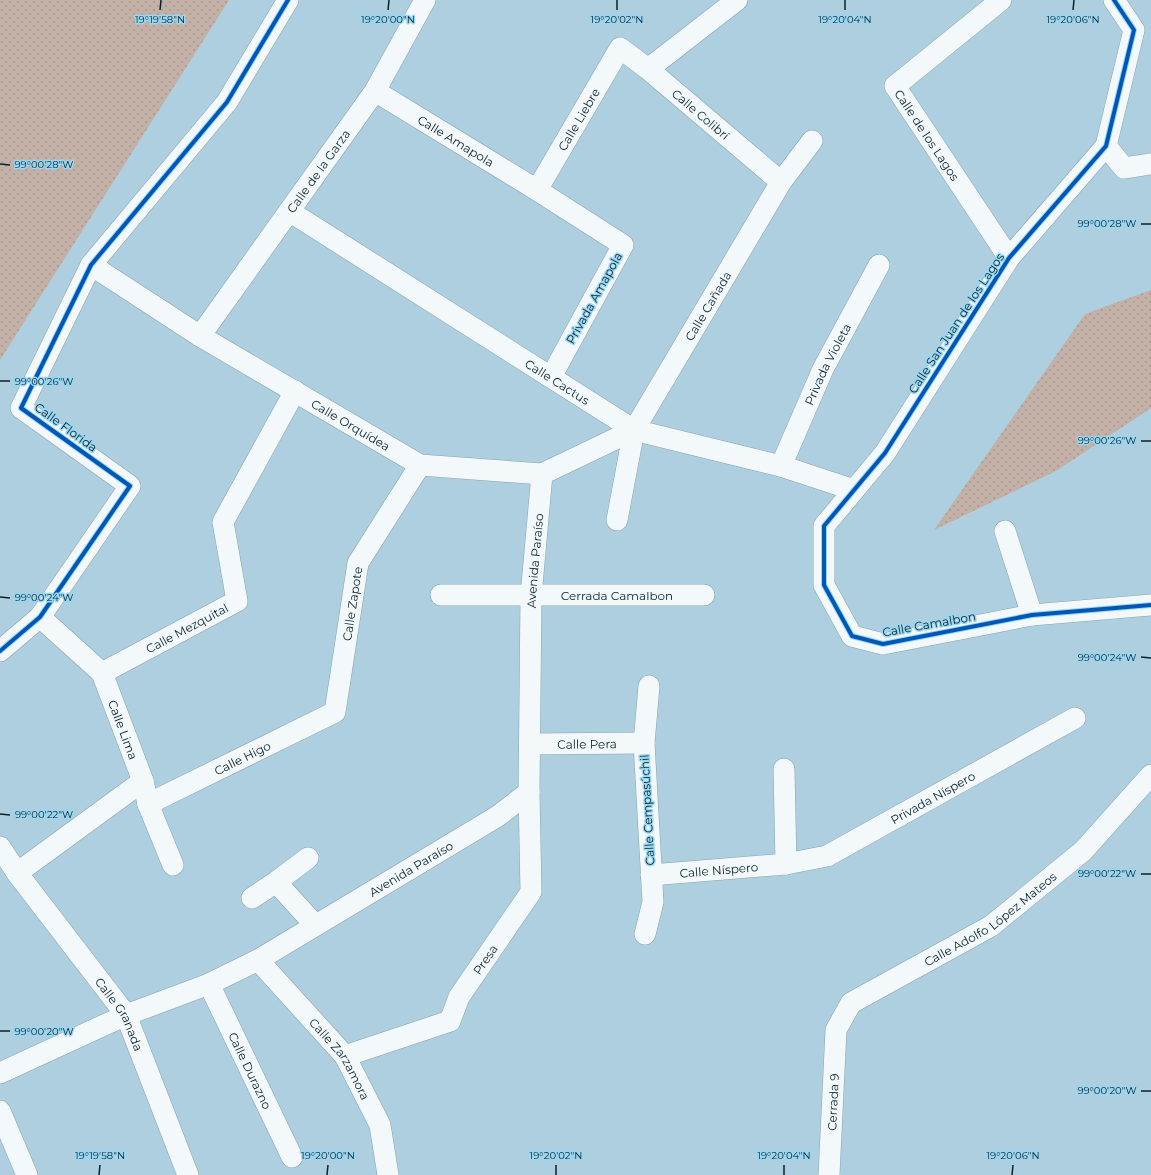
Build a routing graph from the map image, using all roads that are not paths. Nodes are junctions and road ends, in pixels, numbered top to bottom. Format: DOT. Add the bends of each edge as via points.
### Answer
graph roads {
  1 [pos="288,0"];
  2 [pos="425,0"];
  3 [pos="737,0"];
  4 [pos="1001,0"];
  5 [pos="1114,0"];
  6 [pos="620,48"];
  7 [pos="648,69"];
  8 [pos="374,91"];
  9 [pos="812,141"];
  10 [pos="1106,146"];
  11 [pos="1151,164"];
  12 [pos="781,182"];
  13 [pos="537,190"];
  14 [pos="289,211"];
  15 [pos="1009,258"];
  16 [pos="91,265"];
  17 [pos="879,265"];
  18 [pos="200,336"];
  19 [pos="551,377"];
  20 [pos="295,391"];
  21 [pos="634,430"];
  22 [pos="420,465"];
  23 [pos="781,466"];
  24 [pos="542,474"];
  25 [pos="854,490"];
  26 [pos="617,520"];
  27 [pos="1005,531"];
  28 [pos="441,595"];
  29 [pos="704,595"];
  30 [pos="531,596"];
  31 [pos="1151,605"];
  32 [pos="1032,615"];
  33 [pos="40,616"];
  34 [pos="0,651"];
  35 [pos="102,673"];
  36 [pos="650,686"];
  37 [pos="336,712"];
  38 [pos="1075,718"];
  39 [pos="644,743"];
  40 [pos="530,744"];
  41 [pos="784,769"];
  42 [pos="1151,775"];
  43 [pos="143,781"];
  44 [pos="529,792"];
  45 [pos="148,804"];
  46 [pos="0,847"];
  47 [pos="308,858"];
  48 [pos="786,864"];
  49 [pos="173,865"];
  50 [pos="17,873"];
  51 [pos="651,875"];
  52 [pos="276,882"];
  53 [pos="252,898"];
  54 [pos="315,925"];
  55 [pos="645,934"];
  56 [pos="258,960"];
  57 [pos="209,984"];
  58 [pos="126,1015"];
  59 [pos="836,1030"];
  60 [pos="345,1056"];
  61 [pos="0,1073"];
  62 [pos="0,1111"];
  63 [pos="292,1157"];
  64 [pos="27,1175"];
  65 [pos="188,1175"];
  66 [pos="388,1175"];
  67 [pos="829,1175"];
  1 -- 16 [label="street" via="227,102"];
  2 -- 8 [label="street, Calle de la Garza"];
  3 -- 7 [label="street"];
  4 -- 15 [label="street, Calle de los Lagos" via="895,86"];
  5 -- 10 [label="street, Calle San Juan de los Lagos" via="1134,30"];
  6 -- 7 [label="street, Calle Colibrí"];
  6 -- 13 [label="street, Calle Liebre"];
  7 -- 12 [label="street, Calle Colibrí"];
  8 -- 13 [label="street, Calle Amapola"];
  8 -- 14 [label="street, Calle de la Garza"];
  9 -- 12 [label="street, Calle Cañada"];
  10 -- 11 [label="street" via="1124,168"];
  10 -- 15 [label="street, Calle San Juan de los Lagos"];
  12 -- 21 [label="street, Calle Cañada"];
  13 -- 19 [label="street, Privada Amapola" via="623,245"];
  14 -- 18 [label="street, Calle de la Garza"];
  14 -- 19 [label="street, Calle Cactus"];
  15 -- 25 [label="street, Calle San Juan de los Lagos" via="885,453"];
  16 -- 18 [label="street, Calle Orquídea"];
  16 -- 33 [label="street, Calle Florida" via="22,408 130,486"];
  17 -- 23 [label="street, Privada Violeta" via="823,369"];
  18 -- 20 [label="street, Calle Orquídea"];
  19 -- 21 [label="street, Calle Cactus"];
  20 -- 22 [label="street, Calle Orquídea"];
  20 -- 35 [label="street, Calle Mezquital" via="222,522 237,601"];
  21 -- 23 [label="street, Calle Cactus"];
  21 -- 24 [label="street, Calle Orquídea"];
  21 -- 26 [label="street"];
  22 -- 24 [label="street, Calle Orquídea"];
  22 -- 37 [label="street, Calle Zapote" via="358,563"];
  23 -- 25 [label="street, Calle Cactus"];
  24 -- 30 [label="street, Avenida Paraíso"];
  25 -- 32 [label="street, Calle Camalbon" via="824,526 824,586 852,636 883,644"];
  27 -- 32 [label="street"];
  28 -- 30 [label="street, Cerrada Camalbon"];
  29 -- 30 [label="street, Cerrada Camalbon"];
  30 -- 40 [label="street, Avenida Paraíso"];
  31 -- 32 [label="street"];
  33 -- 34 [label="street"];
  33 -- 35 [label="street, Calle Lima"];
  35 -- 43 [label="street, Calle Lima"];
  36 -- 39 [label="street, Calle Cempasúchil"];
  37 -- 45 [label="street, Calle Higo"];
  38 -- 48 [label="street, Privada Níspero" via="827,856"];
  39 -- 40 [label="street, Calle Pera"];
  39 -- 51 [label="street, Calle Cempasúchil"];
  40 -- 44 [label="street, Avenida Paraíso"];
  41 -- 48 [label="street"];
  42 -- 59 [label="street, Calle Adolfo López Mateos" via="1083,851 991,926 851,1003"];
  43 -- 45 [label="street, Calle Lima"];
  43 -- 50 [label="street"];
  44 -- 54 [label="street, Avenida Paraíso" via="498,816"];
  44 -- 60 [label="street, Presa" via="531,892 459,997 450,1021"];
  45 -- 49 [label="street, Calle Lima"];
  46 -- 50 [label="street, Calle Granada"];
  47 -- 52 [label="street"];
  48 -- 51 [label="street, Calle Níspero"];
  50 -- 58 [label="street, Calle Granada"];
  51 -- 55 [label="street, Calle Cempasúchil" via="653,902"];
  52 -- 53 [label="street"];
  52 -- 54 [label="street"];
  54 -- 56 [label="street, Avenida Paraíso"];
  56 -- 57 [label="street, Avenida Paraíso"];
  56 -- 60 [label="street, Calle Zarzamora"];
  57 -- 58 [label="street, Avenida Paraíso"];
  57 -- 63 [label="street, Calle Durazno"];
  58 -- 61 [label="street, Avenida Paraíso"];
  58 -- 65 [label="street, Calle Granada"];
  59 -- 67 [label="street, Cerrada 9"];
  60 -- 66 [label="street, Calle Zarzamora" via="380,1125"];
  62 -- 64 [label="street"];
}
